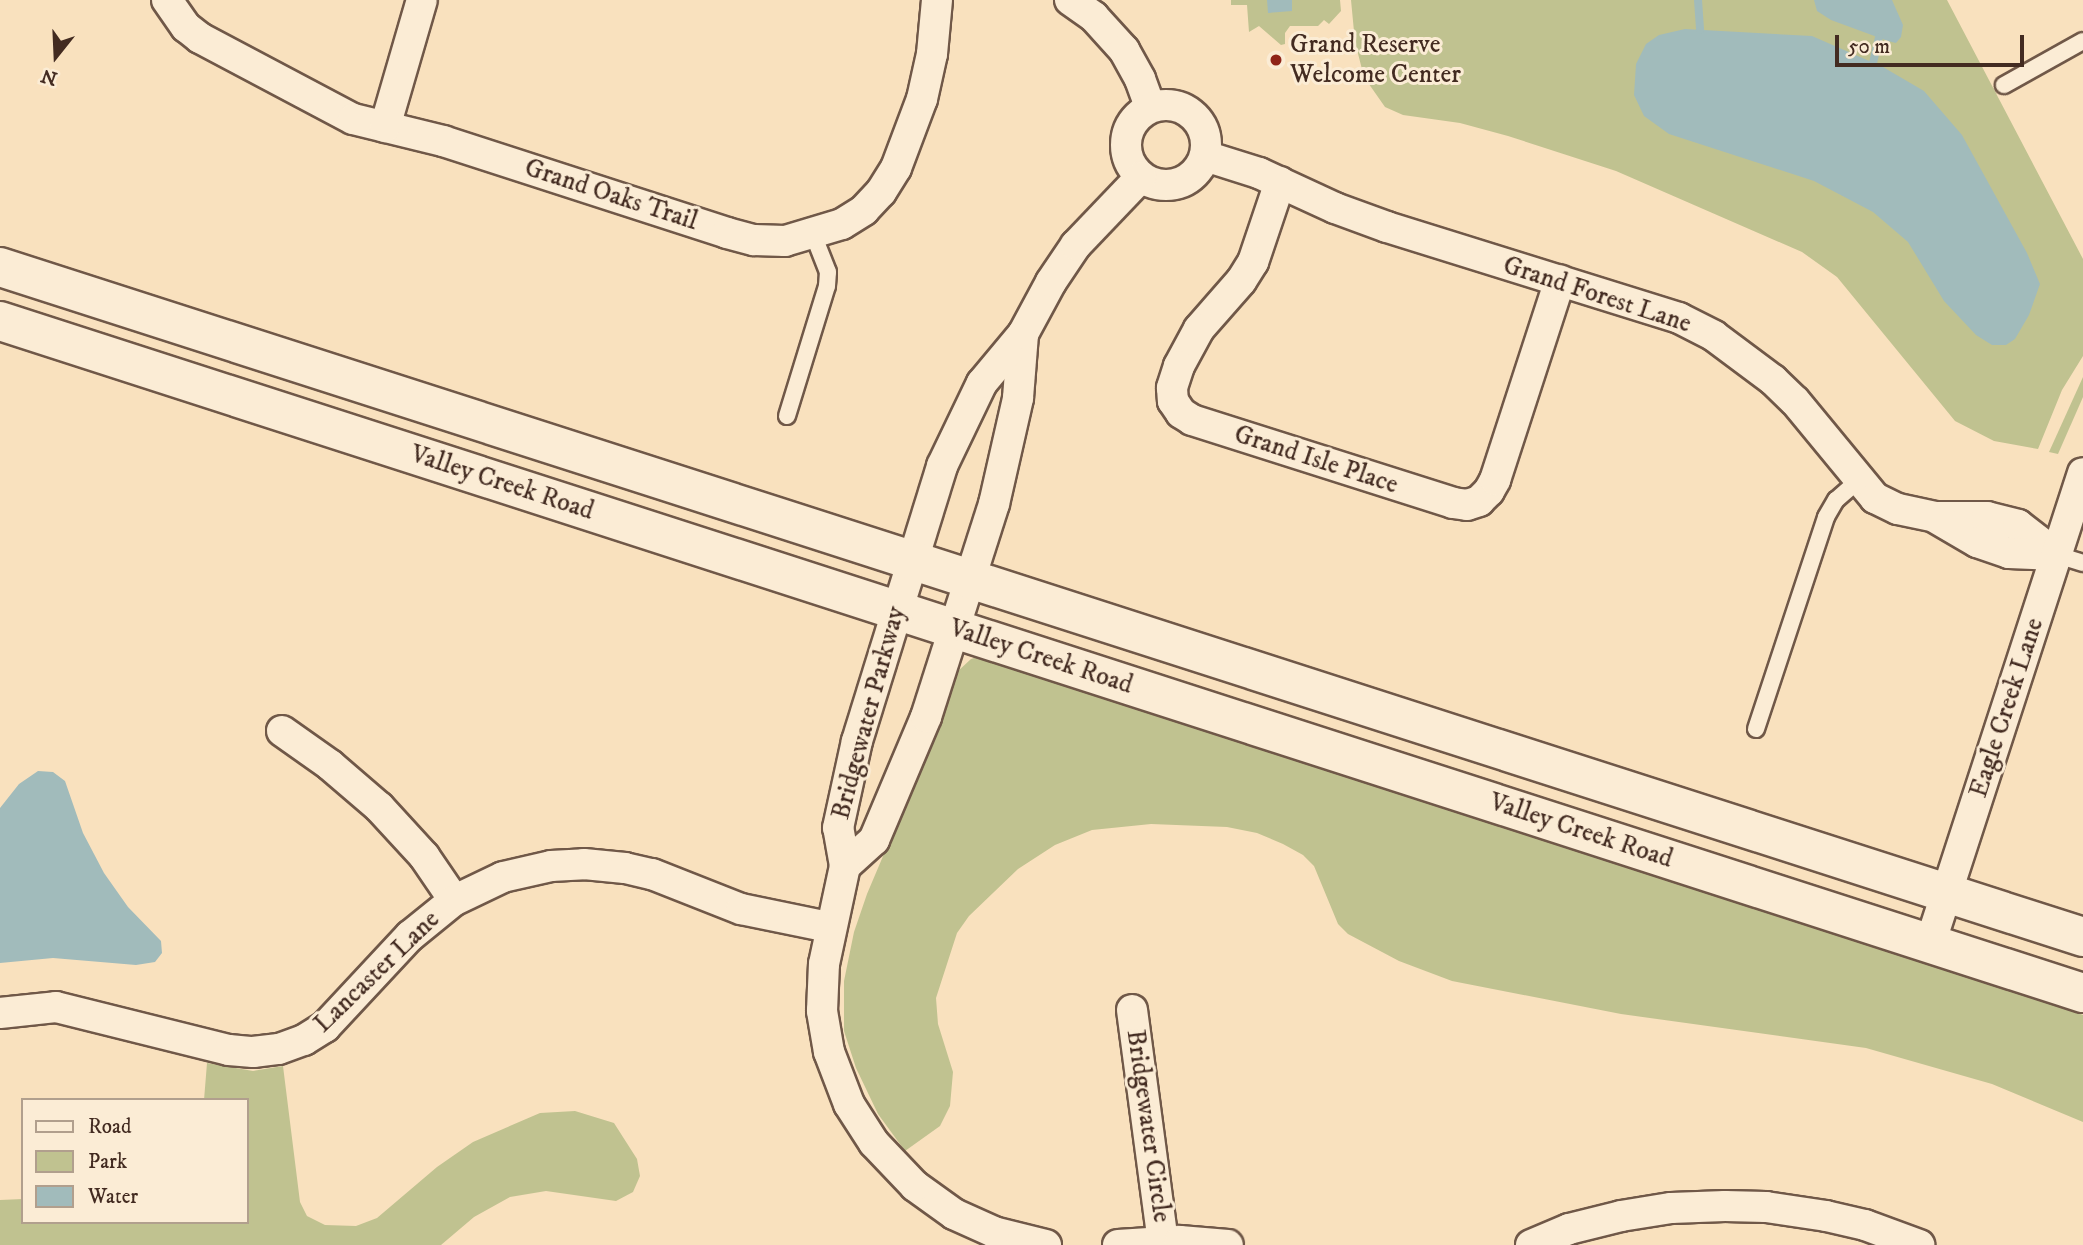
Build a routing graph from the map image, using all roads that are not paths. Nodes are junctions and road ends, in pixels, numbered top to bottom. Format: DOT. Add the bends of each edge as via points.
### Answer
graph roads {
  1 [pos="167,0"];
  2 [pos="422,0"];
  3 [pos="937,0"];
  4 [pos="1070,0"];
  5 [pos="2083,41"];
  6 [pos="2004,86"];
  7 [pos="1150,107"];
  8 [pos="386,127"];
  9 [pos="1205,156"];
  10 [pos="1141,177"];
  11 [pos="1280,182"];
  12 [pos="813,234"];
  13 [pos="0,267"];
  14 [pos="1560,281"];
  15 [pos="0,321"];
  16 [pos="1023,334"];
  17 [pos="787,416"];
  18 [pos="2083,473"];
  19 [pos="1859,480"];
  20 [pos="2070,559"];
  21 [pos="911,561"];
  22 [pos="969,580"];
  23 [pos="895,610"];
  24 [pos="954,629"];
  25 [pos="1756,729"];
  26 [pos="282,731"];
  27 [pos="845,866"];
  28 [pos="1947,893"];
  29 [pos="454,900"];
  30 [pos="829,927"];
  31 [pos="2083,937"];
  32 [pos="1930,944"];
  33 [pos="2083,993"];
  34 [pos="1132,1010"];
  35 [pos="0,1013"];
  36 [pos="1163,1241"];
  37 [pos="1046,1245"];
  38 [pos="1118,1245"];
  39 [pos="1228,1245"];
  40 [pos="1531,1245"];
  41 [pos="1919,1245"];
  1 -- 8 [label="street, Grand Oaks Trail" via="186,27 217,49 340,114"];
  2 -- 8 [label="street"];
  3 -- 12 [label="street, Grand Oaks Trail" via="922,99 896,168 864,210"];
  4 -- 7 [label="street" via="1094,17 1124,50"];
  5 -- 6 [label="lane"];
  7 -- 9 [label="street" via="1171,105 1190,112 1205,135"];
  7 -- 10 [label="street" via="1129,126 1125,140 1132,167"];
  8 -- 12 [label="street, Grand Oaks Trail" via="754,240 785,241"];
  9 -- 10 [label="street" via="1197,171 1176,184"];
  9 -- 11 [label="street, Grand Forest Lane"];
  10 -- 16 [label="street, Bridgewater Parkway" via="1076,245"];
  11 -- 14 [label="street, Grand Forest Lane" via="1387,227"];
  11 -- 14 [label="street, Grand Isle Place" via="1253,262 1199,329 1179,366 1173,401 1192,421 1452,503 1479,501 1495,480"];
  12 -- 17 [label="lane" via="828,278"];
  13 -- 21 [label="main road, Valley Creek Road"];
  14 -- 19 [label="street, Grand Forest Lane" via="1679,318 1734,349 1795,401"];
  15 -- 23 [label="main road, Valley Creek Road"];
  16 -- 21 [label="street, Bridgewater Parkway" via="982,383 967,412 942,466"];
  16 -- 22 [label="street, Bridgewater Parkway" via="1018,398 994,503"];
  18 -- 20 [label="street, Eagle Creek Lane"];
  19 -- 20 [label="street, Grand Forest Lane" via="1885,505 1934,517 1987,517 2018,525"];
  19 -- 25 [label="lane" via="1836,500 1826,517"];
  20 -- 28 [label="street, Eagle Creek Lane"];
  21 -- 22 [label="main road, Valley Creek Road"];
  21 -- 23 [label="street, Bridgewater Parkway"];
  22 -- 24 [label="street, Bridgewater Parkway"];
  22 -- 28 [label="main road, Valley Creek Road"];
  23 -- 24 [label="main road, Valley Creek Road"];
  23 -- 27 [label="street, Bridgewater Parkway" via="867,703 838,828"];
  24 -- 27 [label="street, Bridgewater Parkway" via="926,717 874,840"];
  24 -- 32 [label="main road, Valley Creek Road"];
  26 -- 29 [label="street" via="379,807 424,856"];
  27 -- 30 [label="street, Bridgewater Parkway"];
  28 -- 31 [label="main road, Valley Creek Road"];
  28 -- 32 [label="street, Eagle Creek Lane"];
  29 -- 30 [label="street, Lancaster Lane" via="528,870 595,864 642,872 741,909"];
  29 -- 35 [label="street, Lancaster Lane" via="410,936 325,1027 279,1049 229,1050 63,1008"];
  30 -- 37 [label="street, Bridgewater Parkway" via="822,989 824,1031 844,1093 867,1133 898,1171 944,1207 994,1232"];
  32 -- 33 [label="main road, Valley Creek Road"];
  34 -- 36 [label="street, Bridgewater Circle"];
  36 -- 38 [label="street"];
  36 -- 39 [label="street"];
  40 -- 41 [label="street" via="1569,1229 1628,1214 1725,1206 1826,1216"];
}
